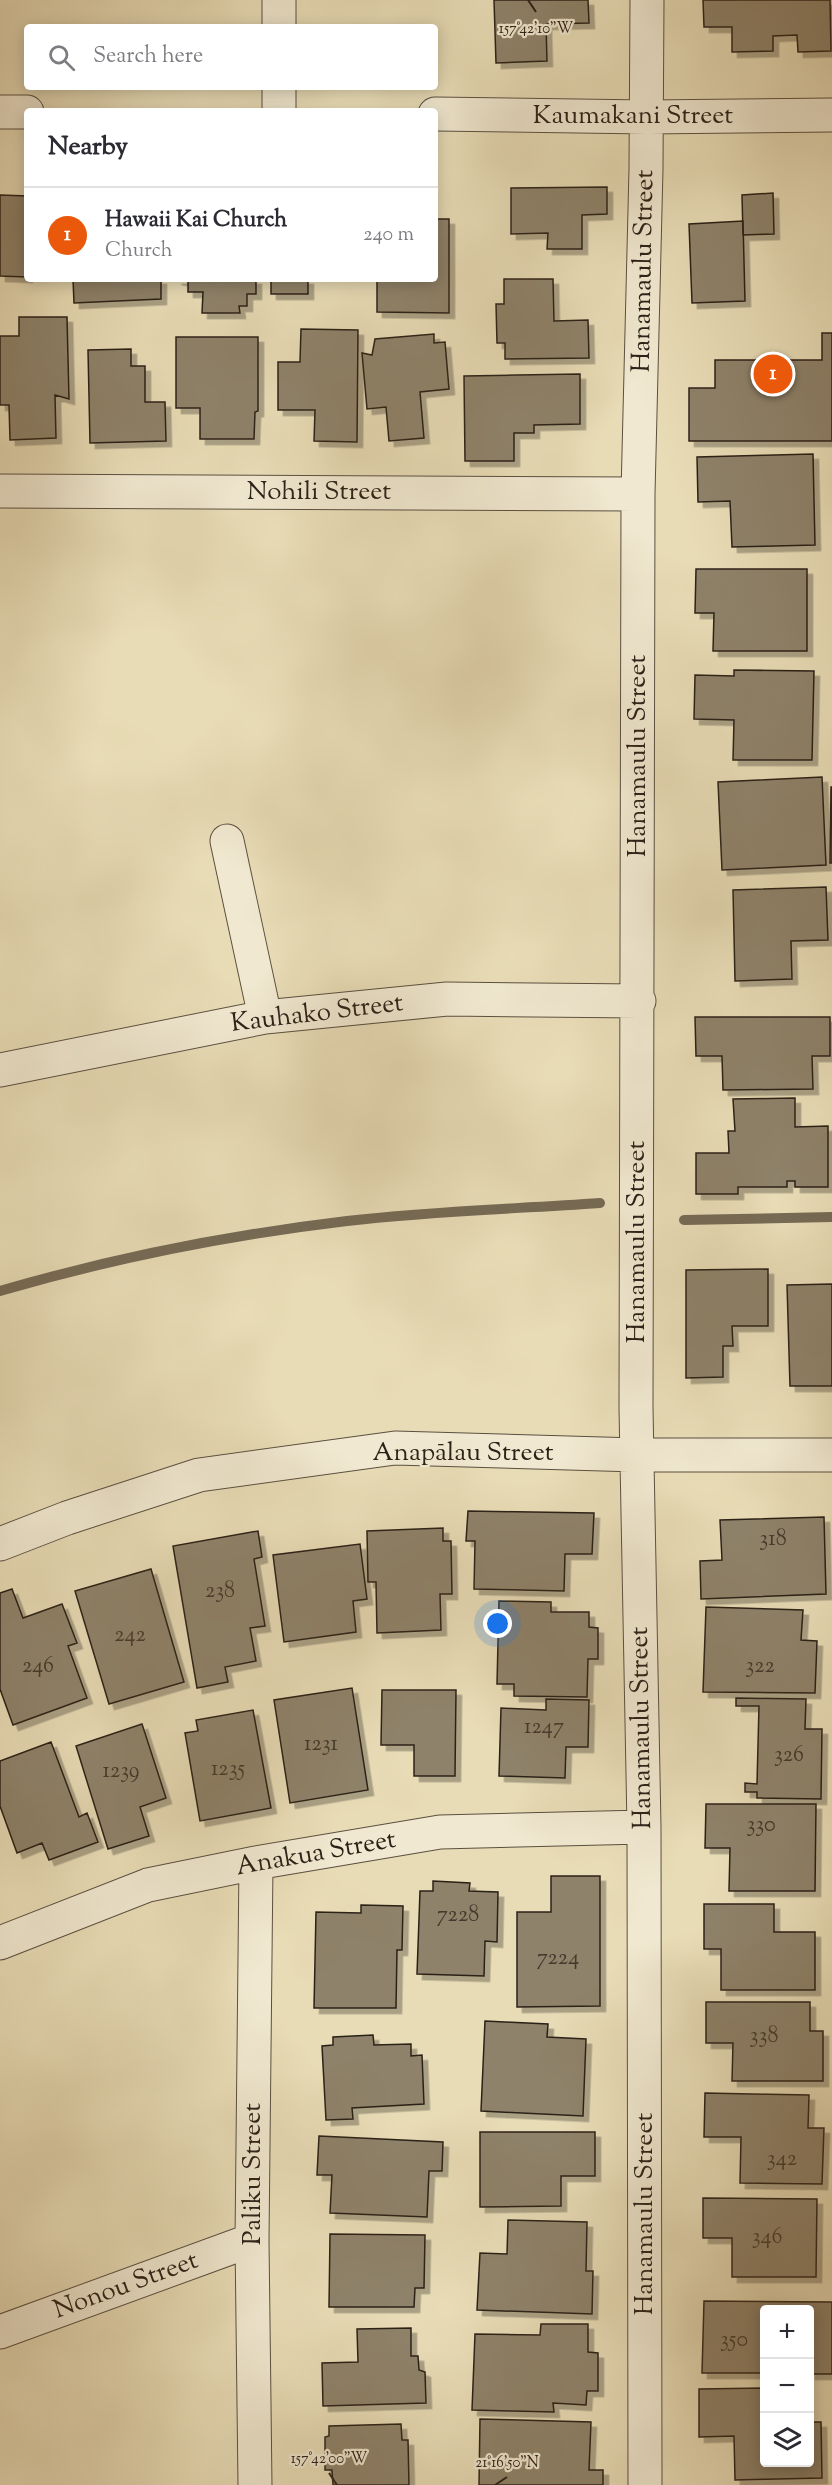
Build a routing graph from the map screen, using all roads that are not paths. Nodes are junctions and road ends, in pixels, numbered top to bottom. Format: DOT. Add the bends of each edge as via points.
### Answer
graph roads {
  1 [pos="279,0"];
  2 [pos="647,0"];
  3 [pos="279,24"];
  4 [pos="279,90"];
  5 [pos="279,108"];
  6 [pos="0,112"];
  7 [pos="24,112"];
  8 [pos="438,114"];
  9 [pos="832,115"];
  10 [pos="647,117"];
  11 [pos="0,491"];
  12 [pos="638,494"];
  13 [pos="227,841"];
  14 [pos="639,1000"];
  15 [pos="265,1017"];
  16 [pos="0,1070"];
  17 [pos="637,1455"];
  18 [pos="832,1455"];
  19 [pos="0,1544"];
  20 [pos="644,1827"];
  21 [pos="256,1863"];
  22 [pos="0,1943"];
  23 [pos="252,2240"];
  24 [pos="0,2332"];
  25 [pos="255,2485"];
  26 [pos="645,2485"];
  1 -- 3 [label="street"];
  2 -- 10 [label="street, Hanamaulu Street"];
  4 -- 5 [label="street"];
  6 -- 7 [label="street"];
  8 -- 10 [label="street, Kaumakani Street"];
  9 -- 10 [label="street, Kaumakani Street"];
  10 -- 12 [label="street, Hanamaulu Street"];
  11 -- 12 [label="street, Nohili Street"];
  12 -- 14 [label="street, Hanamaulu Street"];
  13 -- 15 [label="street"];
  14 -- 15 [label="street, Kauhako Street" via="447,999"];
  14 -- 17 [label="street, Hanamaulu Street"];
  15 -- 16 [label="street, Kauhako Street"];
  17 -- 18 [label="street, Anapālau Street"];
  17 -- 19 [label="street, Anapālau Street" via="395,1448 199,1475"];
  17 -- 20 [label="street, Hanamaulu Street"];
  20 -- 21 [label="street, Anakua Street" via="440,1832"];
  20 -- 26 [label="street, Hanamaulu Street"];
  21 -- 22 [label="street, Anakua Street" via="148,1885"];
  21 -- 23 [label="street, Paliku Street"];
  23 -- 24 [label="street, Nonou Street"];
  23 -- 25 [label="street, Paliku Street"];
}
